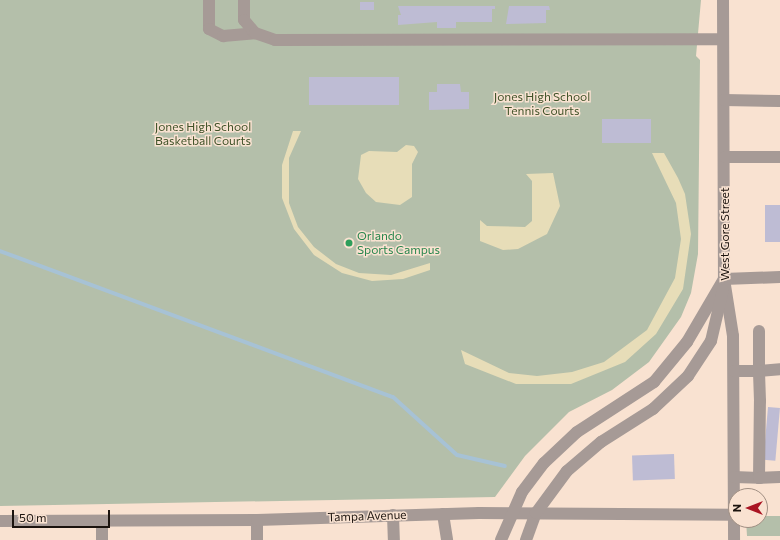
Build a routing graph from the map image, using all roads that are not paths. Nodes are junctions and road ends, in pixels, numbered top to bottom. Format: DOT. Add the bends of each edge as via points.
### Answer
graph roads {
  1 [pos="209,0"];
  2 [pos="244,0"];
  3 [pos="723,0"];
  4 [pos="255,33"];
  5 [pos="723,39"];
  6 [pos="724,100"];
  7 [pos="780,101"];
  8 [pos="724,157"];
  9 [pos="780,157"];
  10 [pos="780,277"];
  11 [pos="724,279"];
  12 [pos="759,331"];
  13 [pos="734,366"];
  14 [pos="780,369"];
  15 [pos="759,371"];
  16 [pos="734,477"];
  17 [pos="780,477"];
  18 [pos="759,478"];
  19 [pos="734,488"];
  20 [pos="511,513"];
  21 [pos="536,513"];
  22 [pos="443,514"];
  23 [pos="393,515"];
  24 [pos="728,515"];
  25 [pos="257,520"];
  26 [pos="0,521"];
  27 [pos="102,521"];
  28 [pos="734,528"];
  29 [pos="102,540"];
  30 [pos="257,540"];
  31 [pos="394,540"];
  32 [pos="447,540"];
  33 [pos="501,540"];
  34 [pos="526,540"];
  35 [pos="734,540"];
  1 -- 4 [label="street" via="209,29 223,36"];
  2 -- 4 [label="street" via="244,20"];
  3 -- 5 [label="street, West Gore Street"];
  4 -- 5 [label="street" via="275,40"];
  5 -- 6 [label="street, West Gore Street"];
  6 -- 7 [label="street"];
  6 -- 8 [label="street, West Gore Street"];
  8 -- 9 [label="street"];
  8 -- 11 [label="street, West Gore Street"];
  10 -- 11 [label="street"];
  11 -- 13 [label="street, West Gore Street"];
  11 -- 20 [label="street" via="670,365 634,398 595,420 561,445 522,492"];
  11 -- 21 [label="street" via="718,322 711,341 688,376 653,409 582,456"];
  12 -- 15 [label="street"];
  13 -- 15 [label="street"];
  13 -- 16 [label="street, West Gore Street"];
  14 -- 15 [label="street"];
  15 -- 18 [label="street"];
  16 -- 18 [label="street"];
  16 -- 19 [label="street, West Gore Street"];
  17 -- 18 [label="street"];
  20 -- 21 [label="street, Tampa Avenue"];
  20 -- 22 [label="street, Tampa Avenue"];
  20 -- 33 [label="street"];
  21 -- 24 [label="street, Tampa Avenue"];
  21 -- 34 [label="street"];
  22 -- 23 [label="street, Tampa Avenue"];
  22 -- 32 [label="street"];
  23 -- 25 [label="street, Tampa Avenue"];
  23 -- 31 [label="street"];
  25 -- 27 [label="street, Tampa Avenue"];
  25 -- 30 [label="street"];
  26 -- 27 [label="street, Tampa Avenue"];
  27 -- 29 [label="street"];
  28 -- 35 [label="street, West Gore Street"];
}
